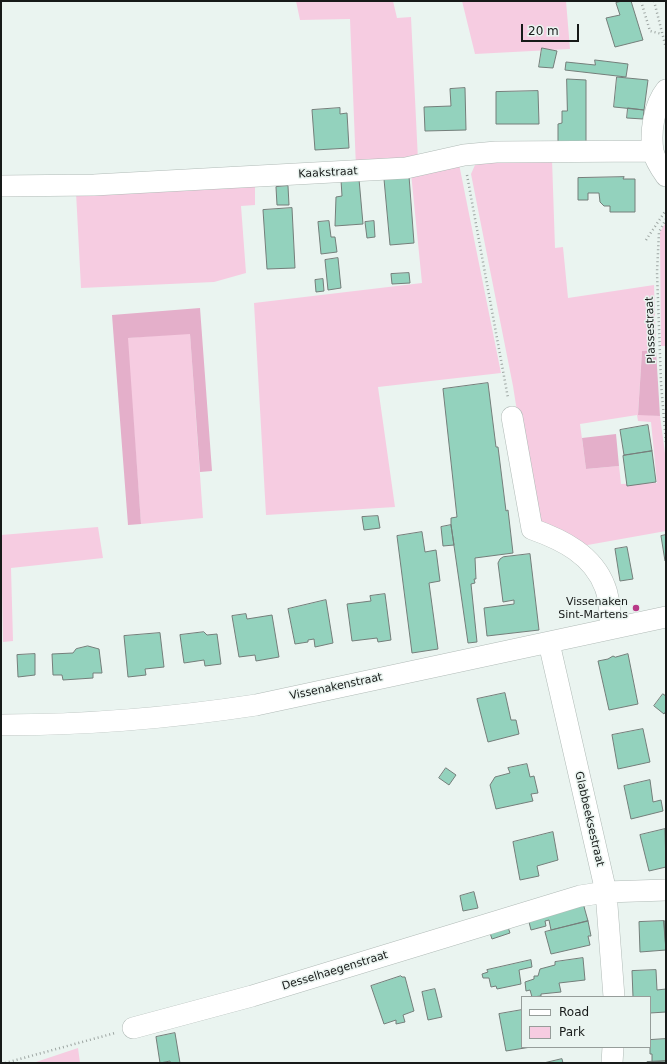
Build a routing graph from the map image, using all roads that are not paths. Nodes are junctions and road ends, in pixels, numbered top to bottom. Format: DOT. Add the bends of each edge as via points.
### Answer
graph roads {
  1 [pos="666,90"];
  2 [pos="654,151"];
  3 [pos="666,176"];
  4 [pos="1,186"];
  5 [pos="512,417"];
  6 [pos="666,617"];
  7 [pos="611,627"];
  8 [pos="549,643"];
  9 [pos="1,725"];
  10 [pos="666,890"];
  11 [pos="606,892"];
  12 [pos="614,996"];
  13 [pos="133,1028"];
  14 [pos="613,1048"];
  15 [pos="612,1063"];
  1 -- 2 [label="street" via="657,108 653,127"];
  2 -- 3 [label="street"];
  2 -- 4 [label="street, Kaakstraat" via="496,152 464,155 398,169 94,185"];
  5 -- 7 [label="street" via="532,529 556,538 580,553 595,568 606,588"];
  6 -- 7 [label="street, Vissenakenstraat"];
  7 -- 8 [label="street, Vissenakenstraat"];
  8 -- 9 [label="street, Vissenakenstraat" via="256,705 189,716 115,722"];
  8 -- 11 [label="street, Glabbeeksestraat"];
  10 -- 11 [label="street, Desselhaegenstraat"];
  11 -- 12 [label="street, Glabbeeksestraat"];
  11 -- 13 [label="street, Desselhaegenstraat" via="580,896 260,993"];
  14 -- 15 [label="street"];
}
